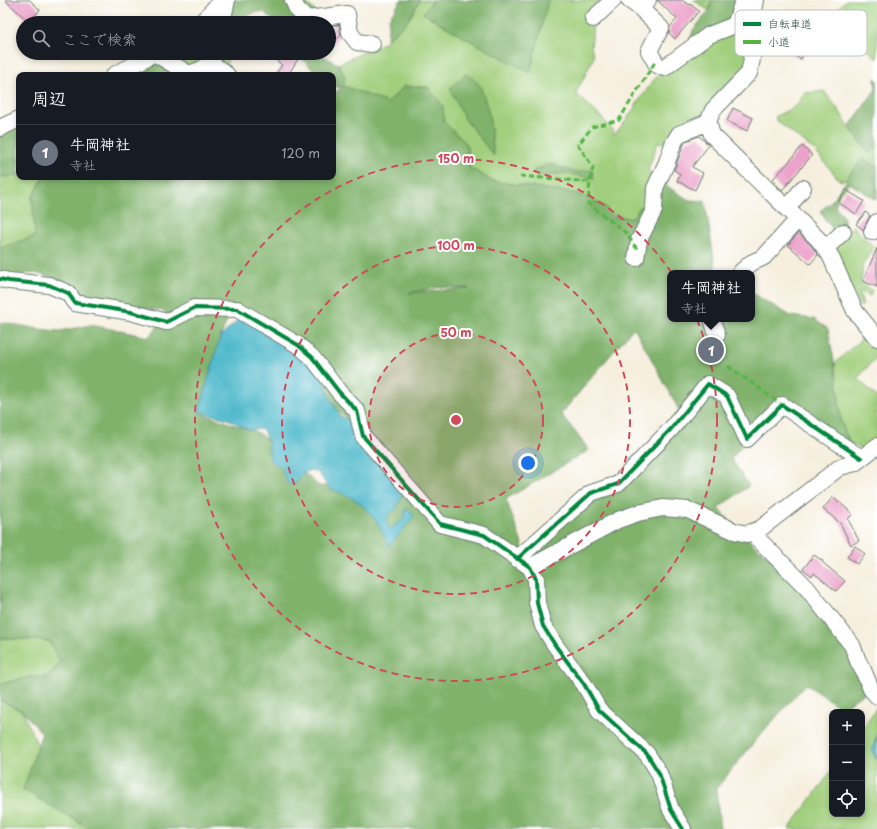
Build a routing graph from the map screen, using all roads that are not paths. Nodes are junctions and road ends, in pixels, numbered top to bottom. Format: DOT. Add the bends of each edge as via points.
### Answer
graph roads {
  1 [pos="222,0"];
  2 [pos="227,0"];
  3 [pos="293,0"];
  4 [pos="613,0"];
  5 [pos="744,0"];
  6 [pos="756,0"];
  7 [pos="639,3"];
  8 [pos="740,10"];
  9 [pos="754,10"];
  10 [pos="207,16"];
  11 [pos="224,16"];
  12 [pos="304,16"];
  13 [pos="331,16"];
  14 [pos="593,19"];
  15 [pos="735,24"];
  16 [pos="372,44"];
  17 [pos="751,56"];
  18 [pos="142,60"];
  19 [pos="166,60"];
  20 [pos="210,60"];
  21 [pos="214,60"];
  22 [pos="120,72"];
  23 [pos="186,72"];
  24 [pos="195,72"];
  25 [pos="224,72"];
  26 [pos="16,120"];
  27 [pos="708,122"];
  28 [pos="0,128"];
  29 [pos="803,188"];
  30 [pos="793,214"];
  31 [pos="843,232"];
  32 [pos="825,249"];
  33 [pos="636,258"];
  34 [pos="743,270"];
  35 [pos="0,279"];
  36 [pos="713,322"];
  37 [pos="717,335"];
  38 [pos="877,338"];
  39 [pos="877,446"];
  40 [pos="861,458"];
  41 [pos="751,532"];
  42 [pos="524,563"];
  43 [pos="877,696"];
  44 [pos="683,829"];
  1 -- 10 [label="street"];
  2 -- 11 [label="street"];
  3 -- 12 [label="street"];
  4 -- 14 [label="street"];
  5 -- 8 [label="street"];
  6 -- 9 [label="street"];
  7 -- 15 [label="street" via="661,28 649,52 657,65 664,68 709,34"];
  13 -- 16 [label="street" via="347,14 350,33 357,42"];
  17 -- 27 [label="street" via="749,73 713,110"];
  18 -- 22 [label="street"];
  19 -- 23 [label="street"];
  20 -- 24 [label="street" via="201,70"];
  21 -- 25 [label="street"];
  26 -- 28 [label="street"];
  27 -- 30 [label="street" via="712,135"];
  27 -- 33 [label="street" via="678,134 655,188 654,210 639,240"];
  29 -- 30 [label="street"];
  30 -- 32 [label="street"];
  30 -- 34 [label="street" via="764,257"];
  31 -- 32 [label="street"];
  32 -- 38 [label="street" via="855,311"];
  35 -- 42 [label="street" via="49,285 68,293 75,303 131,312 166,322 194,308 237,309 312,357 339,392 357,410 363,436 440,524 484,535"];
  36 -- 37 [label="street"];
  39 -- 40 [label="street"];
  40 -- 41 [label="street" via="840,467 760,530"];
  40 -- 42 [label="street" via="782,406 747,439 727,396 708,384 671,429 618,484 591,493"];
  41 -- 42 [label="street" via="747,534 734,531 688,510 662,508 618,520"];
  41 -- 43 [label="street" via="807,588 848,639 871,689"];
  42 -- 44 [label="street" via="536,579 537,603 543,626 599,710 647,754 659,773 671,810"];
}
